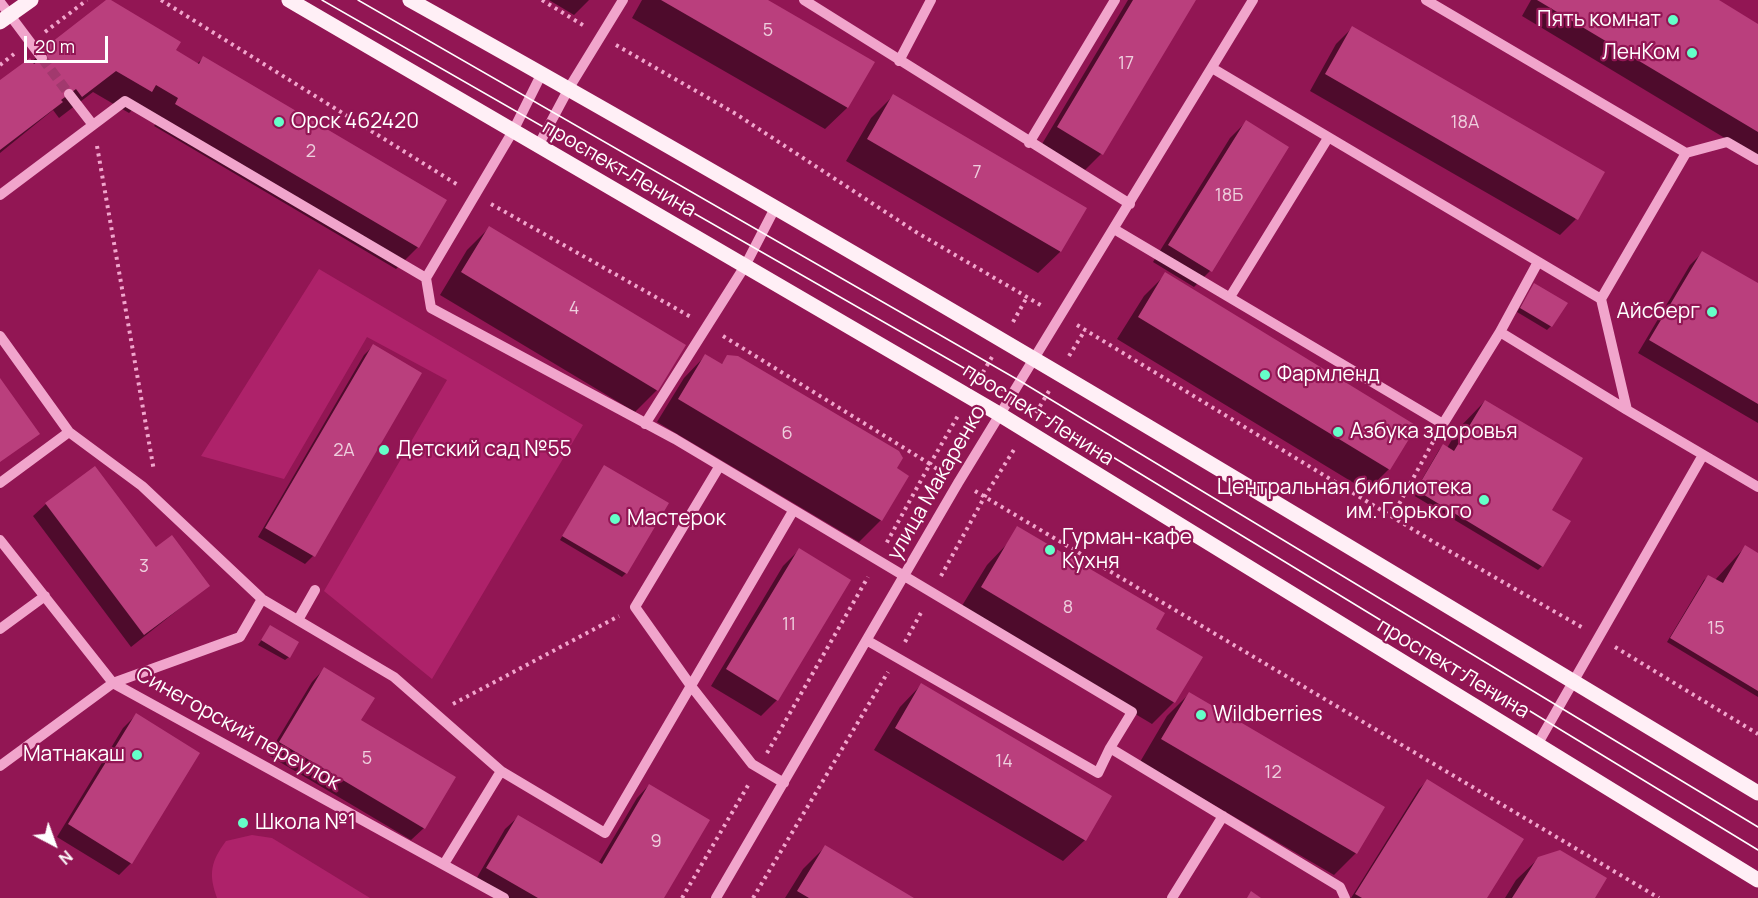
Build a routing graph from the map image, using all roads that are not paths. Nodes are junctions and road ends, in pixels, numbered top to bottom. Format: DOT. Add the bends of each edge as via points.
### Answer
graph roads {
  1 [pos="31,0"];
  2 [pos="289,0"];
  3 [pos="410,0"];
  4 [pos="623,0"];
  5 [pos="804,0"];
  6 [pos="931,0"];
  7 [pos="1114,0"];
  8 [pos="1253,0"];
  9 [pos="1426,0"];
  10 [pos="0,2"];
  11 [pos="5,19"];
  12 [pos="42,58"];
  13 [pos="898,61"];
  14 [pos="1212,68"];
  15 [pos="542,73"];
  16 [pos="569,88"];
  17 [pos="69,94"];
  18 [pos="93,125"];
  19 [pos="513,131"];
  20 [pos="1328,138"];
  21 [pos="1029,143"];
  22 [pos="538,146"];
  23 [pos="1686,153"];
  24 [pos="1758,160"];
  25 [pos="0,195"];
  26 [pos="1130,204"];
  27 [pos="774,208"];
  28 [pos="1114,229"];
  29 [pos="1538,262"];
  30 [pos="745,266"];
  31 [pos="426,278"];
  32 [pos="1230,297"];
  33 [pos="1601,299"];
  34 [pos="1500,332"];
  35 [pos="0,336"];
  36 [pos="1034,359"];
  37 [pos="1627,410"];
  38 [pos="999,414"];
  39 [pos="645,424"];
  40 [pos="69,432"];
  41 [pos="1703,455"];
  42 [pos="719,467"];
  43 [pos="0,483"];
  44 [pos="1758,487"];
  45 [pos="793,511"];
  46 [pos="0,540"];
  47 [pos="904,578"];
  48 [pos="315,590"];
  49 [pos="45,596"];
  50 [pos="262,599"];
  51 [pos="298,620"];
  52 [pos="0,629"];
  53 [pos="868,641"];
  54 [pos="1572,681"];
  55 [pos="113,683"];
  56 [pos="691,686"];
  57 [pos="1537,745"];
  58 [pos="1110,748"];
  59 [pos="0,766"];
  60 [pos="501,771"];
  61 [pos="784,783"];
  62 [pos="1758,793"];
  63 [pos="1223,816"];
  64 [pos="444,864"];
  65 [pos="1758,880"];
  66 [pos="504,898"];
  67 [pos="716,898"];
  68 [pos="1172,898"];
  69 [pos="1345,898"];
  1 -- 11 [label="main road"];
  2 -- 19 [label="main road, проспект Ленина"];
  3 -- 15 [label="main road, проспект Ленина"];
  4 -- 16 [label="street"];
  5 -- 13 [label="street"];
  6 -- 13 [label="street"];
  7 -- 21 [label="street"];
  8 -- 14 [label="street, улица Макаренко"];
  9 -- 23 [label="street"];
  10 -- 11 [label="street"];
  11 -- 12 [label="street"];
  13 -- 21 [label="street"];
  14 -- 20 [label="street"];
  14 -- 26 [label="street, улица Макаренко"];
  15 -- 16 [label="main road, проспект Ленина"];
  15 -- 19 [label="street"];
  16 -- 22 [label="street"];
  16 -- 27 [label="main road, проспект Ленина"];
  17 -- 18 [label="street"];
  18 -- 25 [label="street"];
  18 -- 31 [label="street" via="125,101"];
  19 -- 22 [label="main road, проспект Ленина"];
  19 -- 31 [label="street"];
  20 -- 29 [label="street"];
  20 -- 32 [label="street"];
  21 -- 26 [label="street"];
  22 -- 30 [label="main road, проспект Ленина"];
  23 -- 24 [label="street" via="1727,142"];
  23 -- 33 [label="street"];
  26 -- 28 [label="street, улица Макаренко"];
  27 -- 30 [label="street"];
  27 -- 36 [label="main road, проспект Ленина"];
  28 -- 32 [label="street"];
  28 -- 36 [label="street, улица Макаренко"];
  29 -- 33 [label="street"];
  29 -- 34 [label="street"];
  30 -- 38 [label="main road, проспект Ленина"];
  30 -- 39 [label="street"];
  31 -- 39 [label="street" via="431,308"];
  32 -- 34 [label="street" via="1443,424"];
  33 -- 37 [label="street"];
  34 -- 37 [label="street"];
  35 -- 40 [label="street"];
  36 -- 38 [label="street, улица Макаренко"];
  36 -- 54 [label="main road, проспект Ленина"];
  37 -- 41 [label="street"];
  38 -- 47 [label="street, улица Макаренко"];
  38 -- 57 [label="main road, проспект Ленина"];
  39 -- 42 [label="street"];
  40 -- 43 [label="street"];
  40 -- 50 [label="street" via="142,486"];
  41 -- 44 [label="street"];
  41 -- 54 [label="street"];
  42 -- 45 [label="street"];
  42 -- 56 [label="street" via="635,607"];
  45 -- 47 [label="street"];
  45 -- 56 [label="street"];
  46 -- 49 [label="street, Синегорский переулок"];
  47 -- 53 [label="street, улица Макаренко"];
  47 -- 58 [label="street" via="1132,712"];
  48 -- 51 [label="street"];
  49 -- 52 [label="street"];
  49 -- 55 [label="street, Синегорский переулок"];
  50 -- 51 [label="street"];
  50 -- 55 [label="street" via="240,637"];
  51 -- 60 [label="street" via="394,677"];
  53 -- 58 [label="street" via="1098,773"];
  53 -- 61 [label="street, улица Макаренко"];
  54 -- 57 [label="street"];
  54 -- 62 [label="main road, проспект Ленина"];
  55 -- 59 [label="street"];
  55 -- 64 [label="street, Синегорский переулок"];
  56 -- 60 [label="street" via="605,833"];
  56 -- 61 [label="street" via="752,764"];
  57 -- 65 [label="main road, проспект Ленина"];
  58 -- 63 [label="street"];
  60 -- 64 [label="street"];
  61 -- 67 [label="street, улица Макаренко"];
  63 -- 68 [label="street"];
  63 -- 69 [label="street" via="1340,887"];
  64 -- 66 [label="street, Синегорский переулок"];
}
